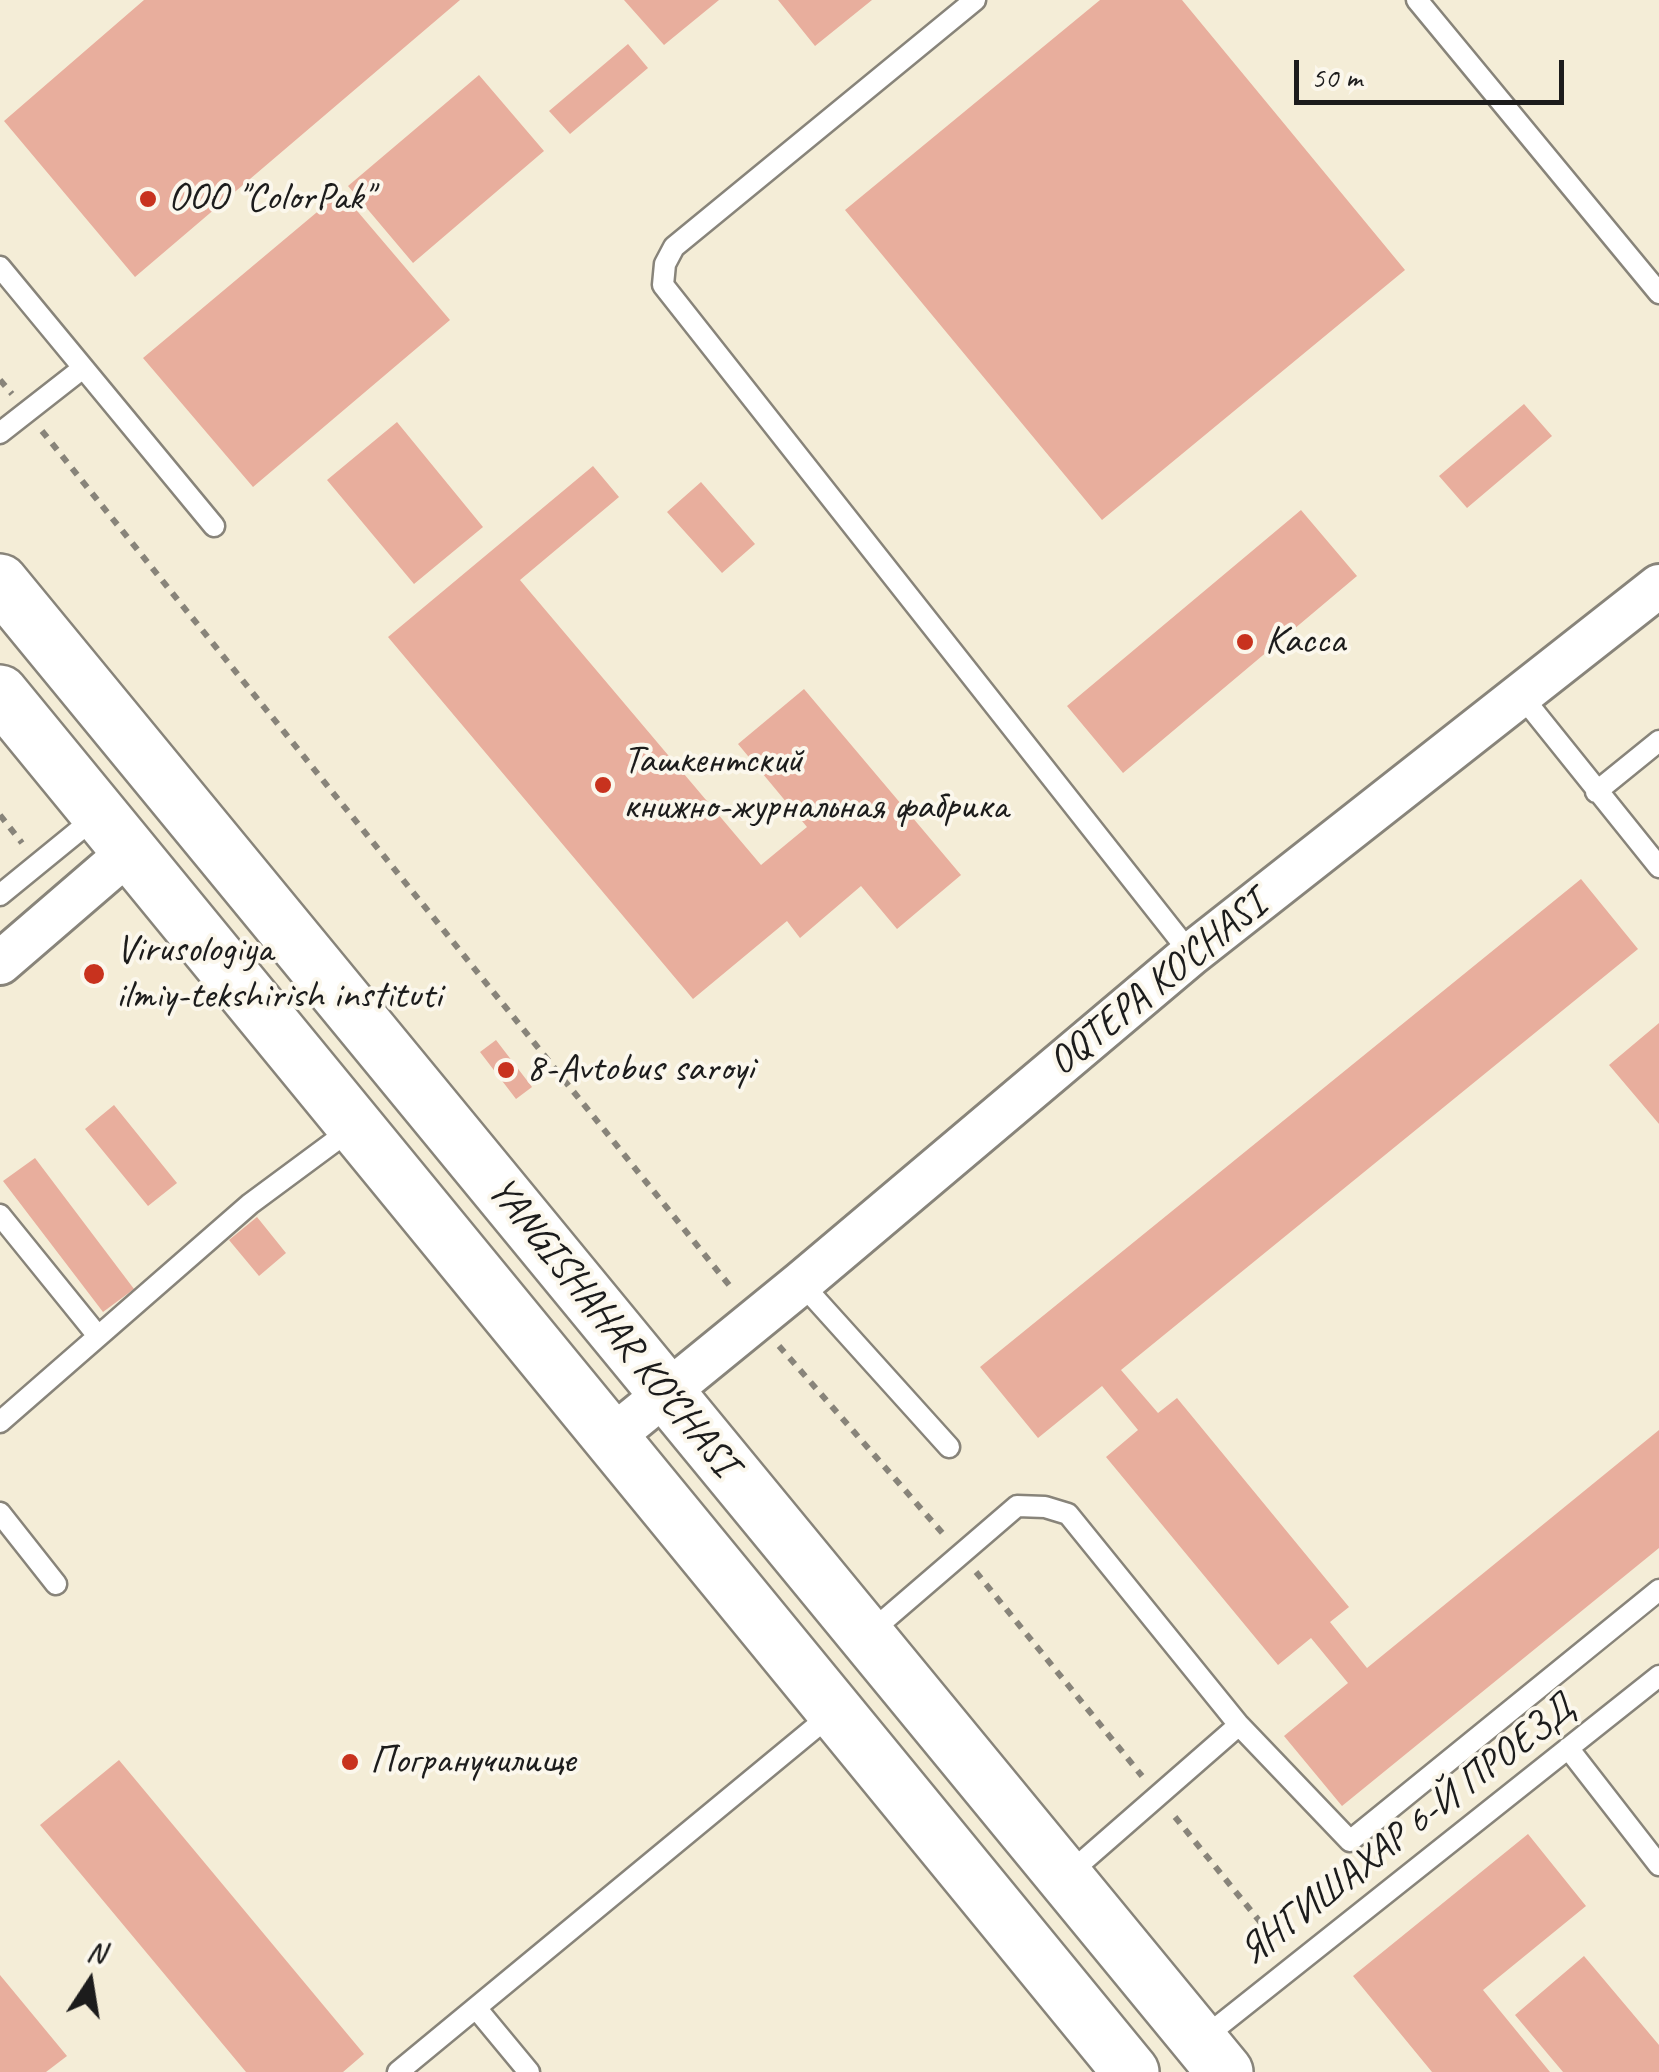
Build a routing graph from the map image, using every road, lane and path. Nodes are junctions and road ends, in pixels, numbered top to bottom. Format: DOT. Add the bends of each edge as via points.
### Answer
graph roads {
  1 [pos="975,0"];
  2 [pos="1417,0"];
  3 [pos="0,267"];
  4 [pos="1659,293"];
  5 [pos="83,368"];
  6 [pos="0,380"];
  7 [pos="26,412"];
  8 [pos="0,433"];
  9 [pos="214,526"];
  10 [pos="0,582"];
  11 [pos="1659,586"];
  12 [pos="0,692"];
  13 [pos="1520,694"];
  14 [pos="1659,741"];
  15 [pos="1596,792"];
  16 [pos="183,805"];
  17 [pos="115,832"];
  18 [pos="1659,867"];
  19 [pos="0,896"];
  20 [pos="1191,954"];
  21 [pos="0,963"];
  22 [pos="356,1126"];
  23 [pos="0,1215"];
  24 [pos="801,1284"];
  25 [pos="756,1319"];
  26 [pos="98,1336"];
  27 [pos="666,1393"];
  28 [pos="0,1422"];
  29 [pos="611,1438"];
  30 [pos="950,1447"];
  31 [pos="0,1513"];
  32 [pos="961,1554"];
  33 [pos="56,1584"];
  34 [pos="825,1586"];
  35 [pos="1659,1590"];
  36 [pos="770,1630"];
  37 [pos="866,1636"];
  38 [pos="1659,1676"];
  39 [pos="835,1711"];
  40 [pos="1239,1725"];
  41 [pos="1568,1748"];
  42 [pos="1158,1796"];
  43 [pos="1659,1865"];
  44 [pos="1064,1877"];
  45 [pos="1274,1939"];
  46 [pos="476,2008"];
  47 [pos="1201,2043"];
  48 [pos="1128,2068"];
  49 [pos="398,2072"];
  50 [pos="528,2072"];
  1 -- 20 [label="lane" via="674,246 662,285"];
  2 -- 4 [label="lane"];
  3 -- 5 [label="lane"];
  5 -- 7 [label="lane"];
  5 -- 9 [label="lane"];
  6 -- 7 [label="path"];
  7 -- 8 [label="lane"];
  7 -- 25 [label="path"];
  10 -- 16 [label="main road, YANGISHAHAR KO‘CHASI"];
  11 -- 13 [label="street, OQTEPA KO'CHASI"];
  12 -- 17 [label="main road, YANGISHAHAR KO‘CHASI"];
  13 -- 15 [label="lane"];
  13 -- 20 [label="street, OQTEPA KO'CHASI"];
  14 -- 15 [label="lane"];
  15 -- 18 [label="lane"];
  16 -- 17 [label="main road"];
  16 -- 27 [label="main road, YANGISHAHAR KO‘CHASI"];
  17 -- 19 [label="lane"];
  17 -- 21 [label="street"];
  17 -- 22 [label="main road, YANGISHAHAR KO‘CHASI"];
  20 -- 24 [label="street, OQTEPA KO'CHASI"];
  22 -- 26 [label="lane" via="250,1204"];
  22 -- 29 [label="main road, YANGISHAHAR KO‘CHASI"];
  23 -- 26 [label="lane"];
  24 -- 25 [label="street, OQTEPA KO'CHASI"];
  24 -- 30 [label="lane"];
  25 -- 27 [label="street, OQTEPA KO'CHASI"];
  25 -- 32 [label="path"];
  26 -- 28 [label="lane"];
  27 -- 29 [label="street, OQTEPA KO'CHASI"];
  27 -- 34 [label="main road, YANGISHAHAR KO‘CHASI"];
  29 -- 36 [label="main road, YANGISHAHAR KO‘CHASI"];
  31 -- 33 [label="lane"];
  32 -- 37 [label="lane"];
  32 -- 40 [label="lane" via="1016,1506 1068,1514"];
  32 -- 42 [label="path"];
  34 -- 36 [label="main road" via="807,1623"];
  34 -- 37 [label="main road, YANGISHAHAR KO‘CHASI"];
  35 -- 40 [label="lane" via="1350,1841"];
  36 -- 39 [label="main road, YANGISHAHAR KO‘CHASI"];
  37 -- 44 [label="main road, YANGISHAHAR KO‘CHASI"];
  38 -- 41 [label="lane, ЯНГИШАХАР 6-Й ПРОЕЗД"];
  39 -- 46 [label="lane"];
  39 -- 48 [label="main road, YANGISHAHAR KO‘CHASI"];
  40 -- 42 [label="lane"];
  41 -- 43 [label="lane"];
  41 -- 47 [label="lane, ЯНГИШАХАР 6-Й ПРОЕЗД"];
  42 -- 44 [label="lane"];
  42 -- 45 [label="path"];
  44 -- 47 [label="main road, YANGISHAHAR KO‘CHASI"];
  46 -- 49 [label="lane"];
  46 -- 50 [label="lane"];
  47 -- 48 [label="main road" via="1160,2018 1132,2042"];
}
